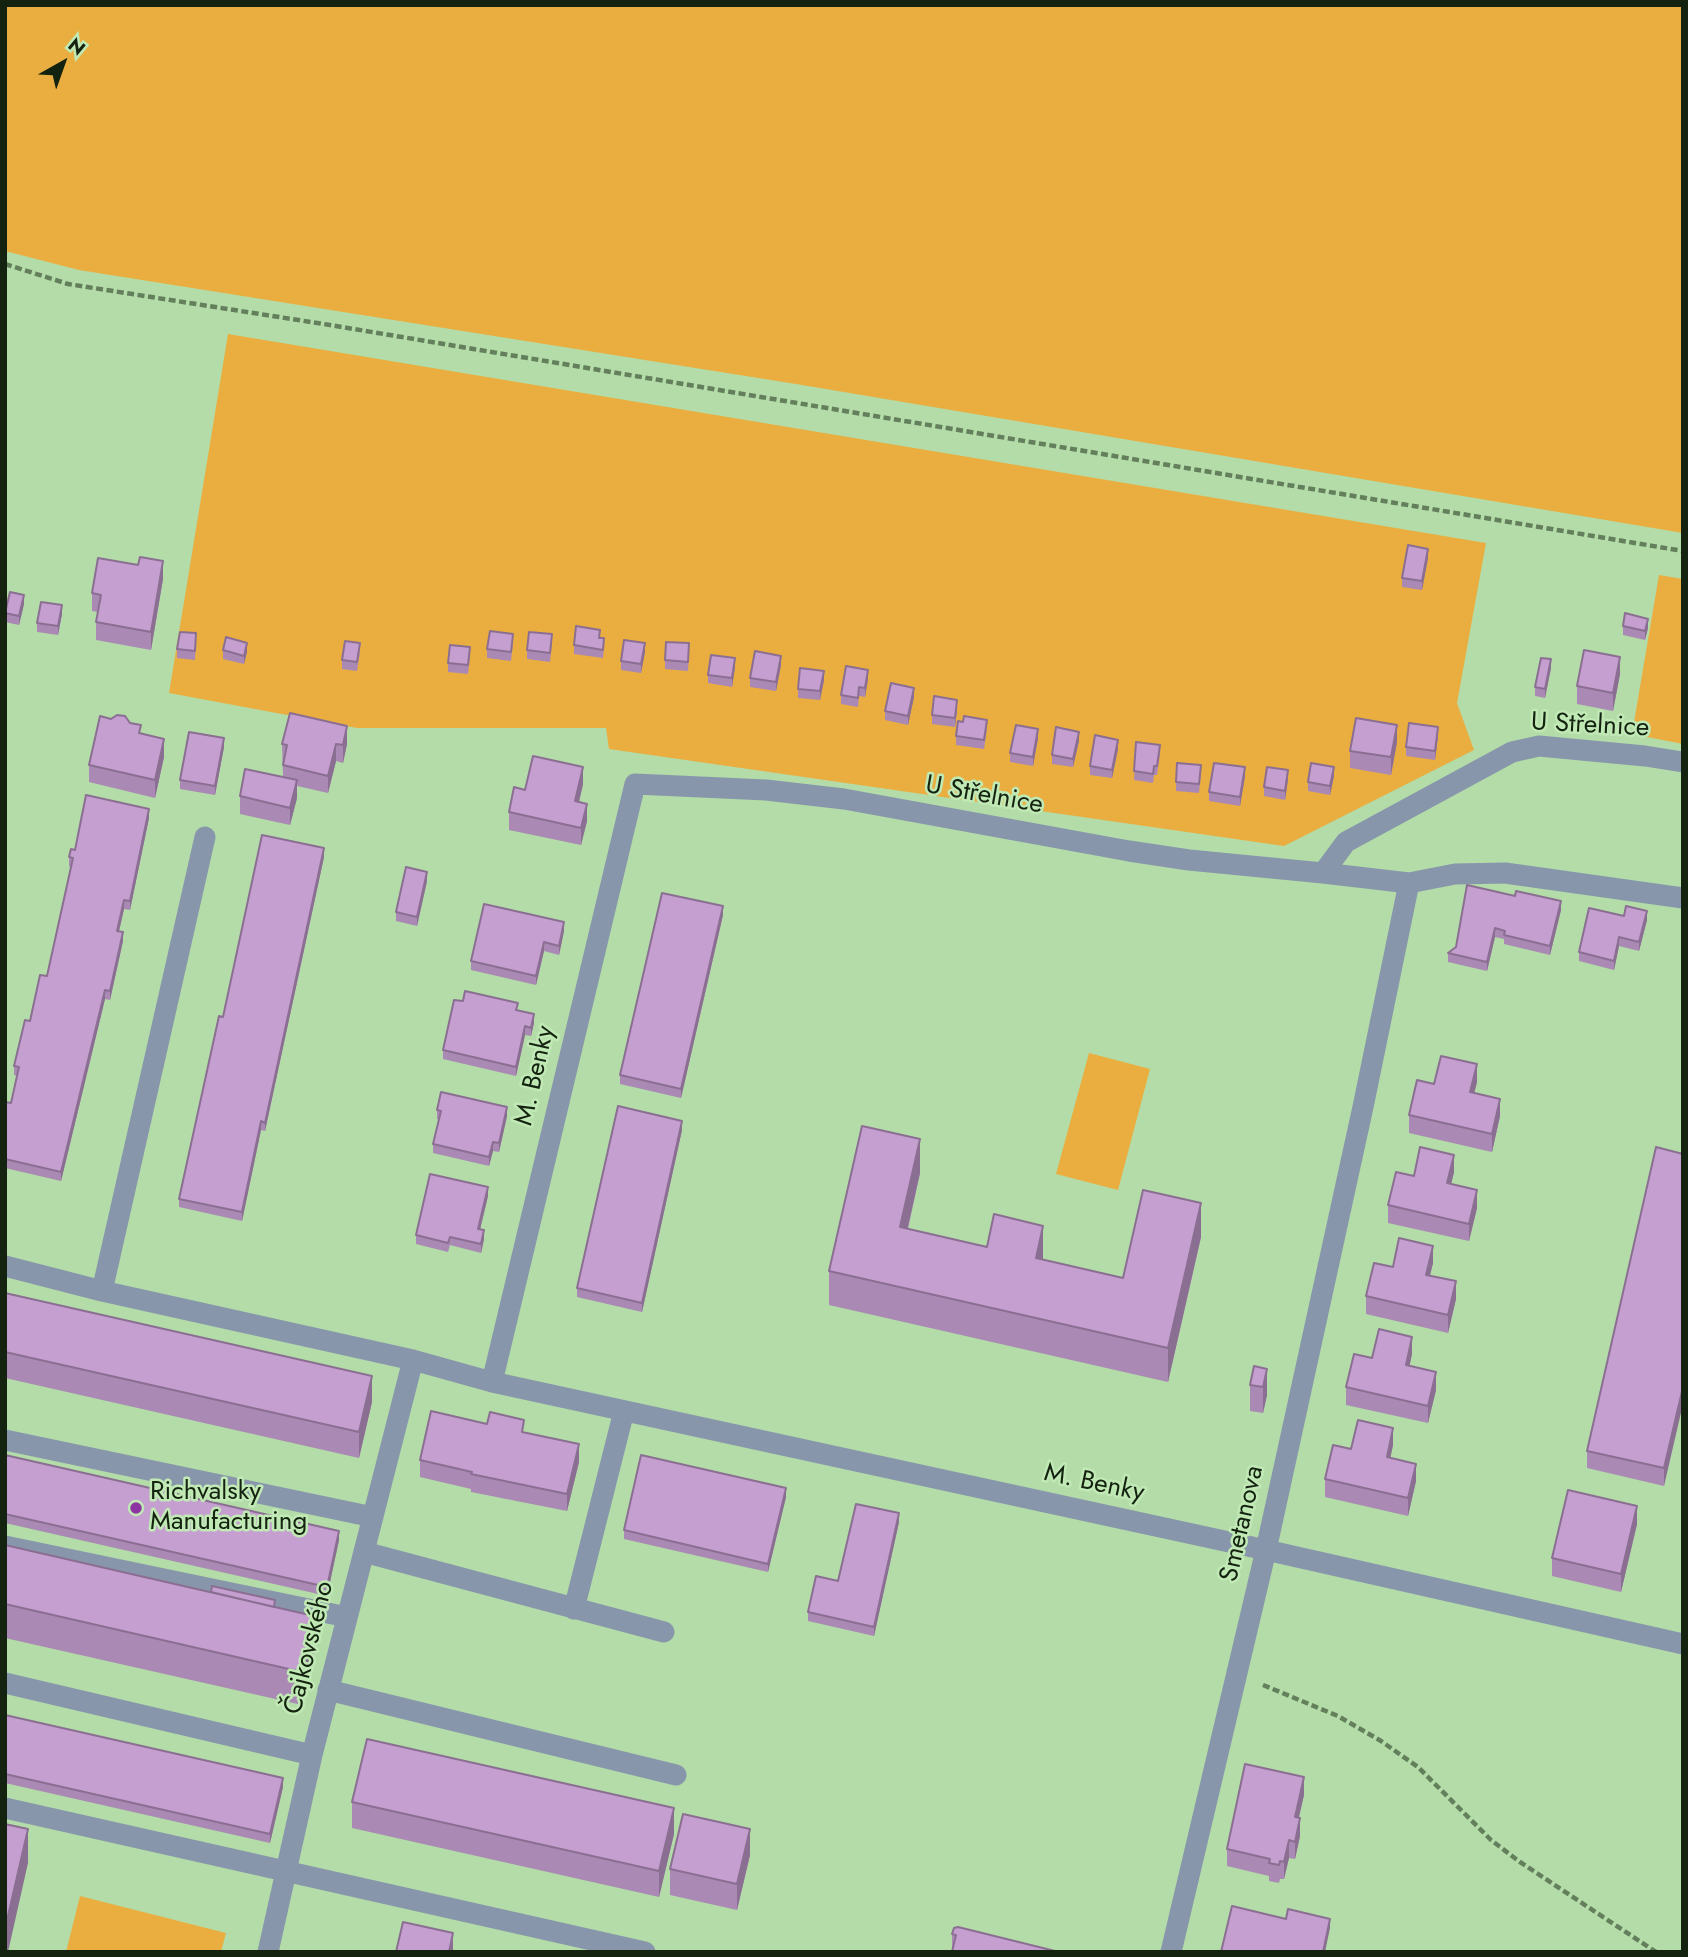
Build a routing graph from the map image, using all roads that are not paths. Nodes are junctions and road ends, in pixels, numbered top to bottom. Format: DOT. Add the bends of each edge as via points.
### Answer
graph roads {
  1 [pos="1683,762"];
  2 [pos="635,784"];
  3 [pos="205,837"];
  4 [pos="1323,873"];
  5 [pos="1409,883"];
  6 [pos="1683,898"];
  7 [pos="5,1266"];
  8 [pos="102,1291"];
  9 [pos="414,1360"];
  10 [pos="492,1382"];
  11 [pos="624,1411"];
  12 [pos="5,1440"];
  13 [pos="373,1517"];
  14 [pos="5,1546"];
  15 [pos="1266,1550"];
  16 [pos="364,1552"];
  17 [pos="574,1609"];
  18 [pos="347,1617"];
  19 [pos="664,1632"];
  20 [pos="1683,1644"];
  21 [pos="5,1683"];
  22 [pos="328,1690"];
  23 [pos="312,1755"];
  24 [pos="676,1775"];
  25 [pos="5,1808"];
  26 [pos="286,1870"];
  27 [pos="268,1952"];
  28 [pos="645,1952"];
  29 [pos="1171,1952"];
  1 -- 4 [label="street, U Střelnice" via="1539,746 1512,751 1346,842"];
  2 -- 4 [label="street, U Střelnice" via="844,799 1189,860"];
  2 -- 10 [label="street, M. Benky"];
  3 -- 8 [label="street"];
  4 -- 5 [label="street, U Střelnice"];
  5 -- 6 [label="street, U Střelnice" via="1455,874 1505,873"];
  5 -- 15 [label="street, Smetanova"];
  7 -- 8 [label="street, M. Benky"];
  8 -- 9 [label="street, M. Benky"];
  9 -- 10 [label="street, M. Benky"];
  9 -- 13 [label="street, Čajkovského"];
  10 -- 11 [label="street, M. Benky"];
  11 -- 15 [label="street, M. Benky"];
  11 -- 17 [label="street"];
  12 -- 13 [label="street"];
  13 -- 16 [label="street, Čajkovského"];
  14 -- 18 [label="street"];
  15 -- 20 [label="street, M. Benky"];
  15 -- 29 [label="street, Smetanova"];
  16 -- 17 [label="street"];
  16 -- 18 [label="street, Čajkovského"];
  17 -- 19 [label="street"];
  18 -- 22 [label="street, Čajkovského"];
  21 -- 23 [label="street"];
  22 -- 23 [label="street, Čajkovského"];
  22 -- 24 [label="street"];
  23 -- 26 [label="street, Čajkovského"];
  25 -- 26 [label="street"];
  26 -- 27 [label="street, Čajkovského"];
  26 -- 28 [label="street"];
}
